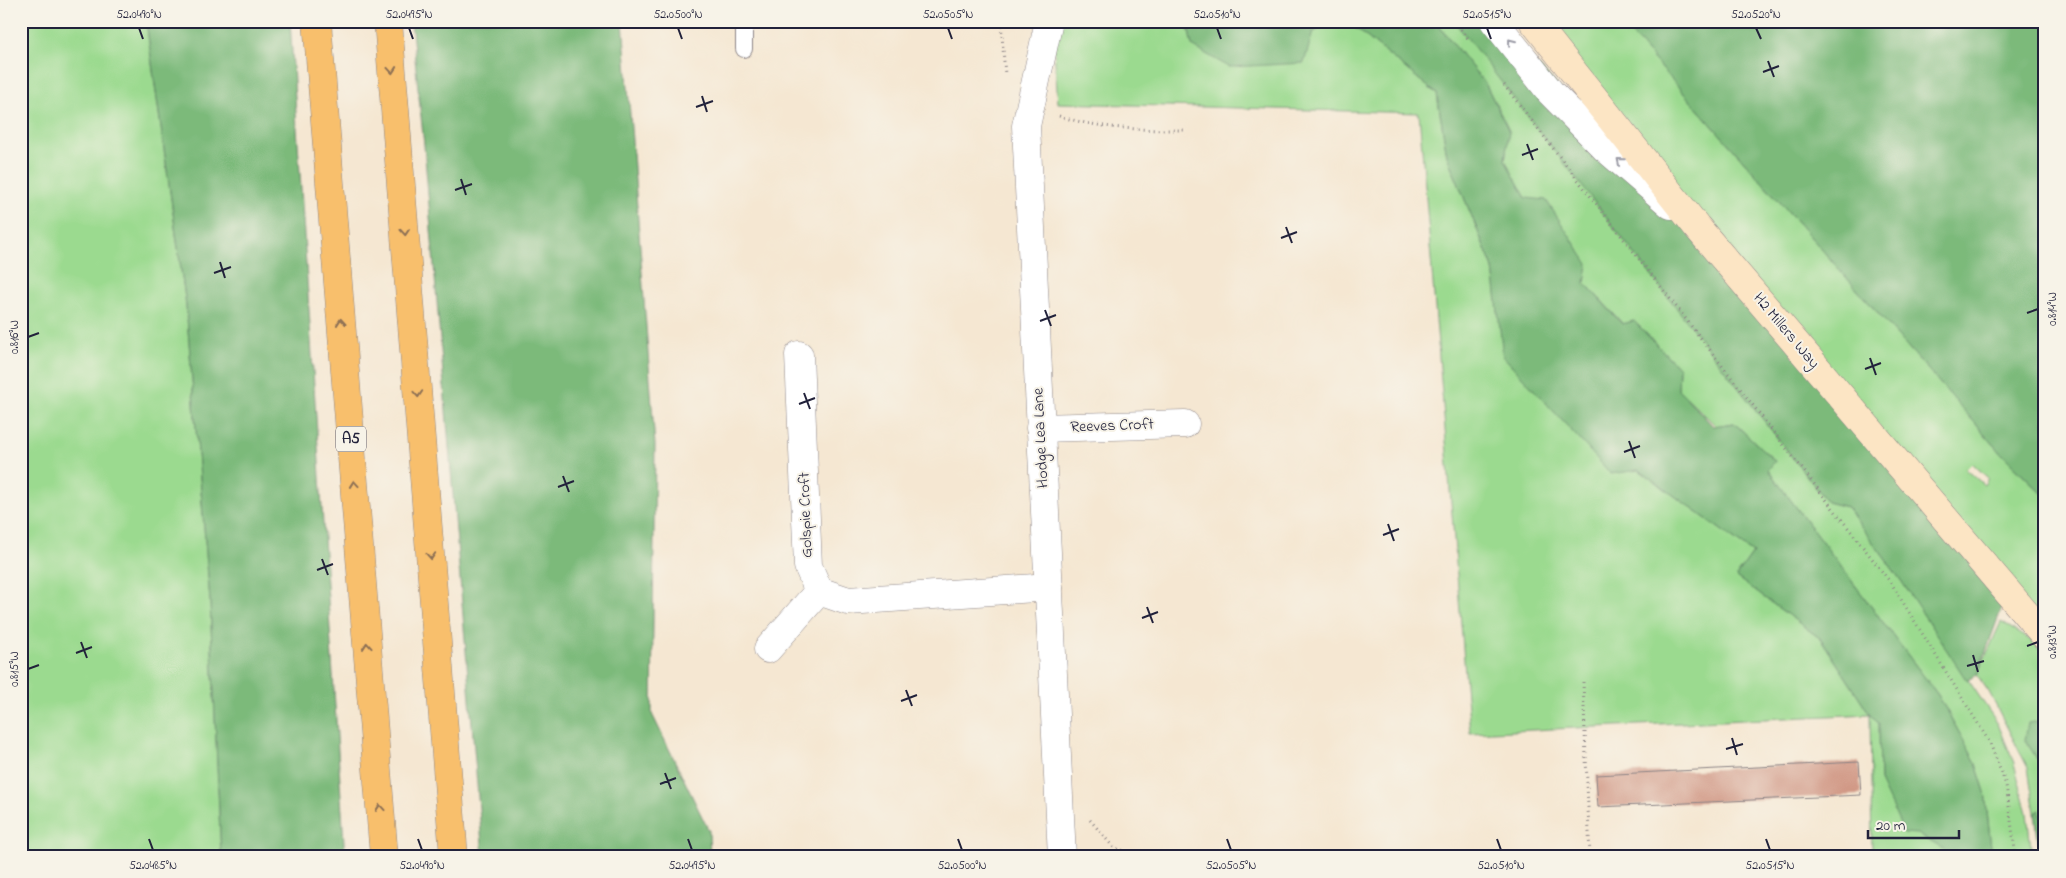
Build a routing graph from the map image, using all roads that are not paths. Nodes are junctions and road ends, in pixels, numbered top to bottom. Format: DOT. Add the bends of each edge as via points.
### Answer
graph roads {
  1 [pos="317,21"];
  2 [pos="388,21"];
  3 [pos="744,21"];
  4 [pos="1050,21"];
  5 [pos="1494,21"];
  6 [pos="1533,21"];
  7 [pos="744,49"];
  8 [pos="1697,227"];
  9 [pos="799,356"];
  10 [pos="1184,424"];
  11 [pos="1040,428"];
  12 [pos="1049,587"];
  13 [pos="820,591"];
  14 [pos="2045,636"];
  15 [pos="768,649"];
  16 [pos="384,857"];
  17 [pos="454,857"];
  18 [pos="1062,857"];
  16 -- 1 [label="highway, A5, one-way"];
  2 -- 17 [label="highway, one-way"];
  3 -- 7 [label="lane"];
  4 -- 11 [label="street, Hodge Lea Lane" via="1026,126"];
  8 -- 5 [label="street, one-way" via="1604,148 1551,93"];
  6 -- 8 [label="street, H2 Millers Way"];
  8 -- 14 [label="street, H2 Millers Way"];
  9 -- 13 [label="street, Golspie Croft" via="808,566"];
  10 -- 11 [label="street, Reeves Croft"];
  11 -- 12 [label="street, Hodge Lea Lane"];
  12 -- 13 [label="street" via="848,601"];
  12 -- 18 [label="street, Hodge Lea Lane"];
  13 -- 15 [label="street"];
}
